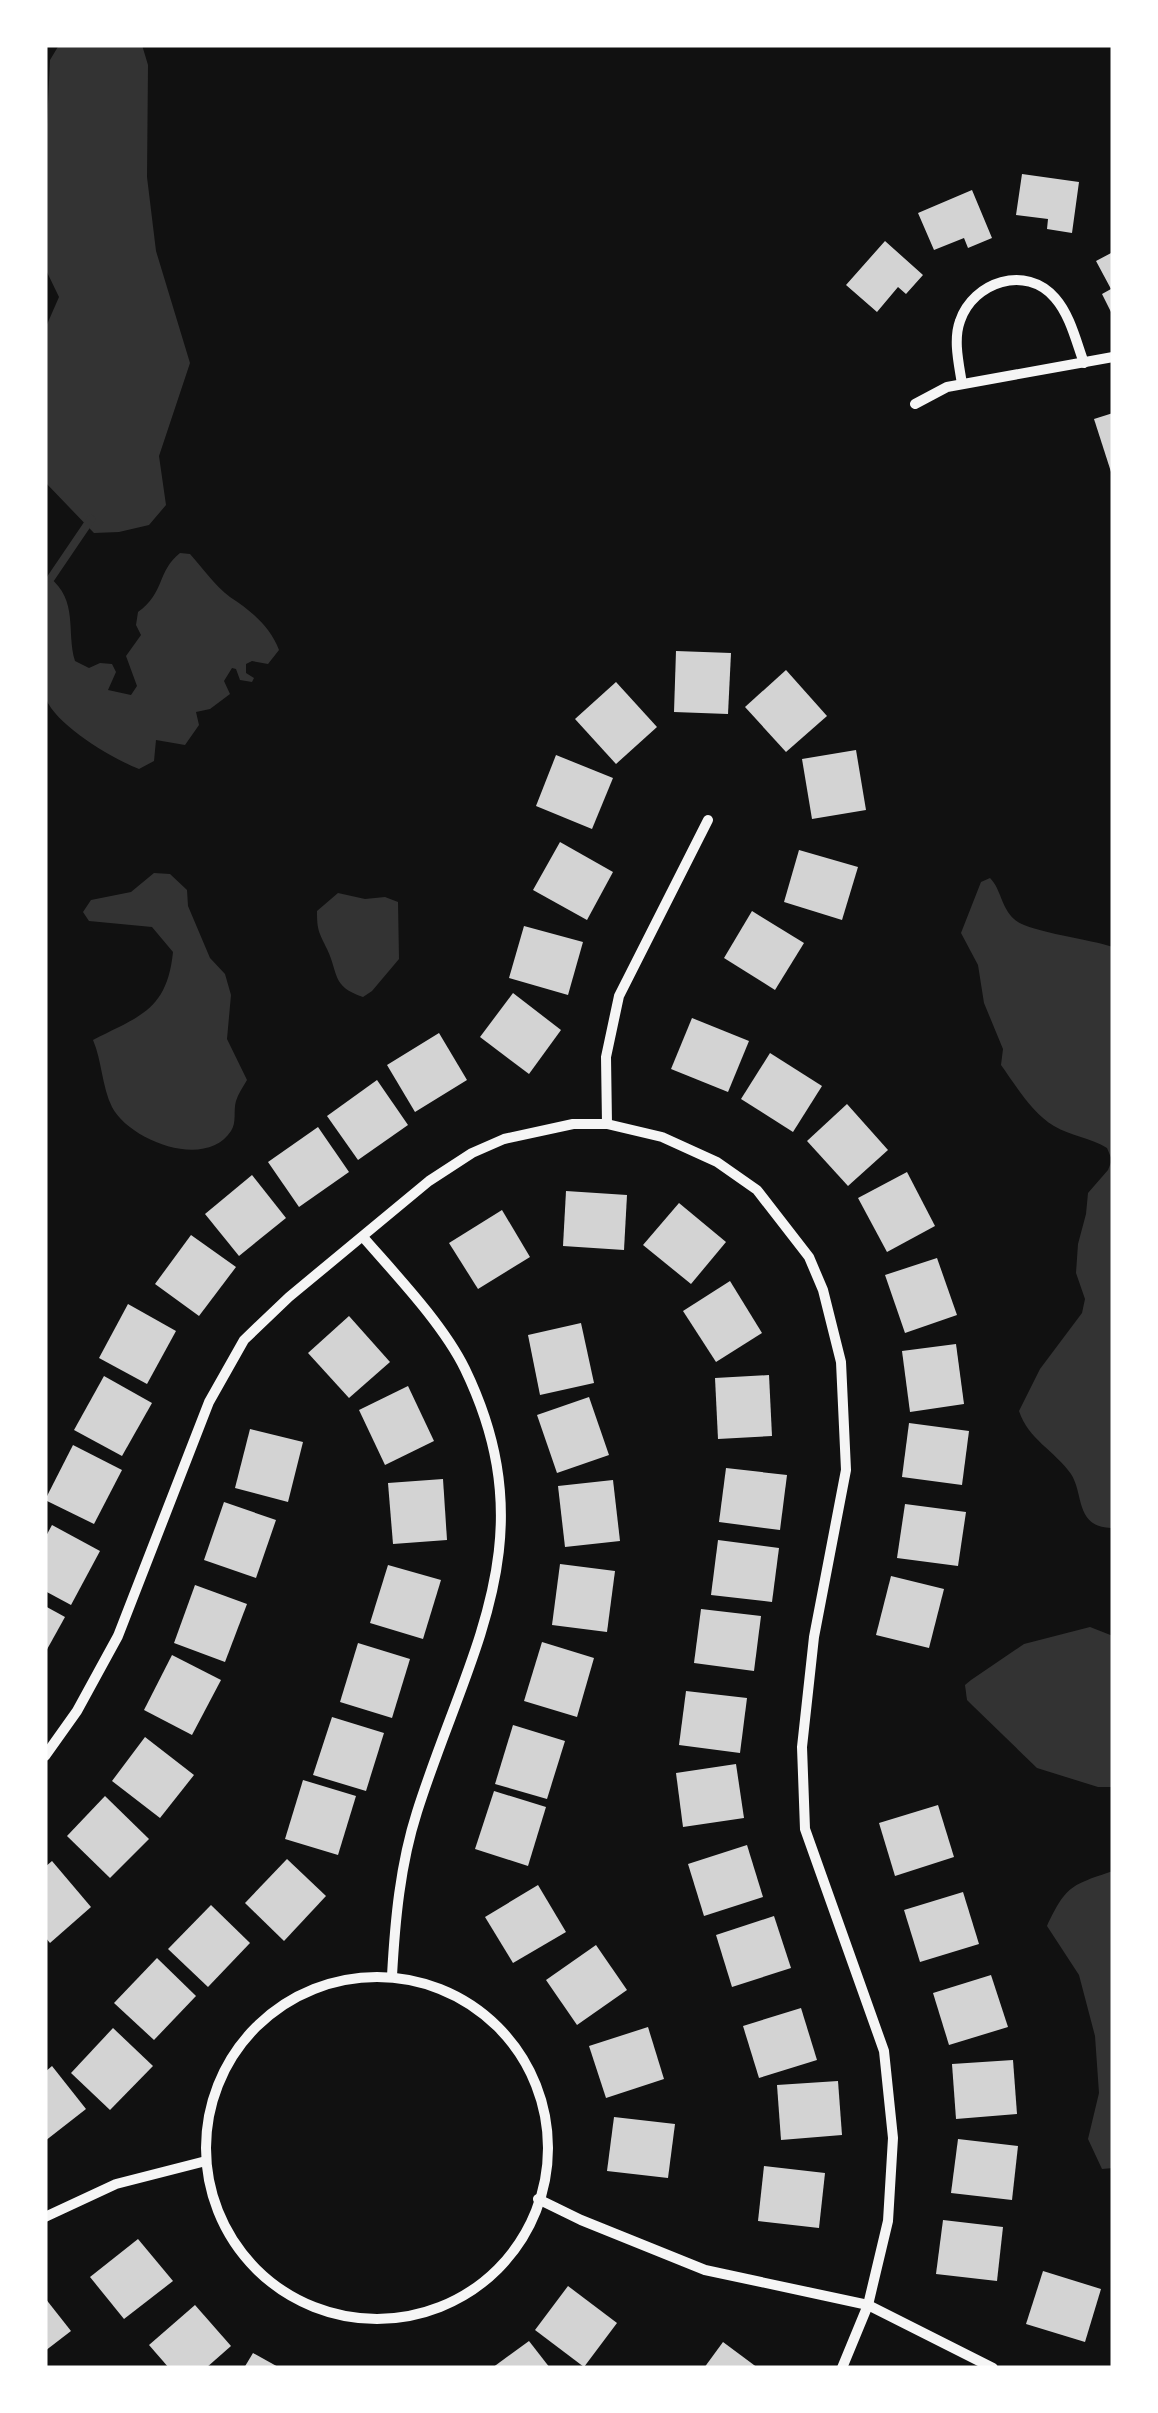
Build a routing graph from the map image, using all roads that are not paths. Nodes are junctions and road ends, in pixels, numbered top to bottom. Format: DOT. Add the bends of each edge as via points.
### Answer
graph roads {
  1 [pos="1113,357"];
  2 [pos="1084,362"];
  3 [pos="962,384"];
  4 [pos="915,404"];
  5 [pos="708,820"];
  6 [pos="607,1124"];
  7 [pos="363,1237"];
  8 [pos="45,1756"];
  9 [pos="392,1976"];
  10 [pos="202,2162"];
  11 [pos="538,2199"];
  12 [pos="45,2217"];
  13 [pos="868,2305"];
  14 [pos="842,2368"];
  15 [pos="992,2368"];
  1 -- 2 [label="street"];
  2 -- 3 [label="street"];
  2 -- 3 [label="street" via="1053,295 1038,284 1008,280 965,309 957,348"];
  3 -- 4 [label="street"];
  5 -- 6 [label="street" via="620,996 606,1057"];
  6 -- 7 [label="street" via="539,1130 472,1153"];
  6 -- 13 [label="street" via="662,1137 718,1162 757,1190 808,1257 842,1362 846,1470 814,1638 802,1746 805,1828 884,2052 893,2138 888,2221"];
  7 -- 8 [label="street" via="244,1340 209,1402 118,1636"];
  7 -- 9 [label="street" via="464,1367 495,1446 502,1528 491,1604 416,1814 396,1909"];
  9 -- 10 [label="street" via="338,1981 263,2023 206,2113"];
  9 -- 11 [label="street" via="451,1992 476,2006 512,2042 542,2093 548,2126 548,2163"];
  10 -- 11 [label="street" via="220,2218 272,2282 317,2305 385,2320 444,2307 471,2292 502,2266"];
  10 -- 12 [label="street" via="116,2184"];
  11 -- 13 [label="street" via="705,2270"];
  13 -- 14 [label="street"];
  13 -- 15 [label="street"];
}
